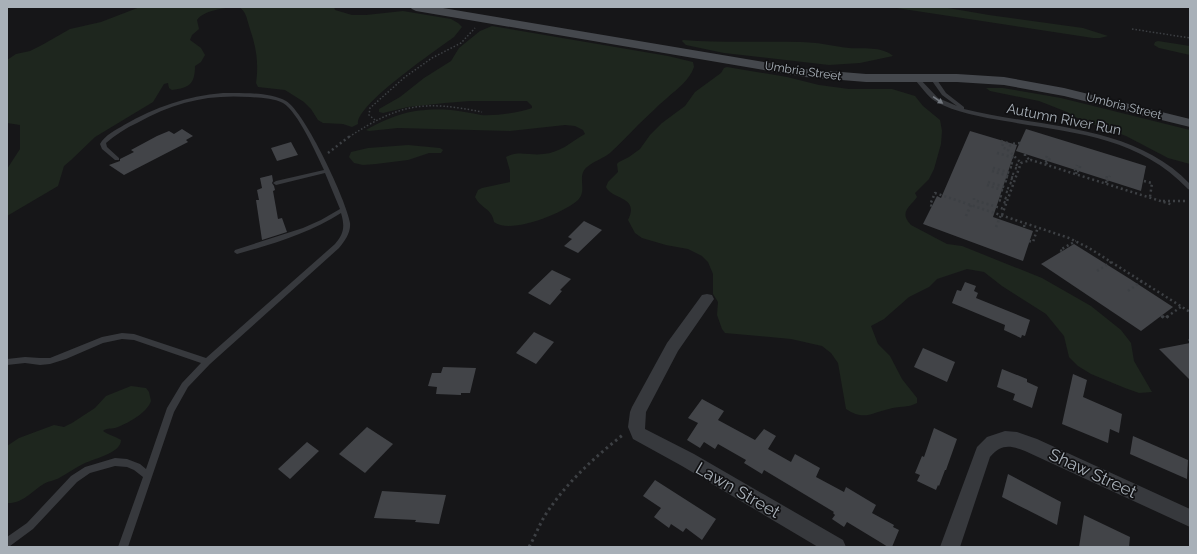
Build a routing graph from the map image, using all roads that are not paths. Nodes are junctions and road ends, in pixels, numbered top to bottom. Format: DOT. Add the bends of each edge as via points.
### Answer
graph roads {
  1 [pos="424,8"];
  2 [pos="916,78"];
  3 [pos="933,78"];
  4 [pos="967,111"];
  5 [pos="1190,123"];
  6 [pos="117,159"];
  7 [pos="327,171"];
  8 [pos="276,183"];
  9 [pos="1190,188"];
  10 [pos="344,208"];
  11 [pos="236,252"];
  12 [pos="707,299"];
  13 [pos="7,362"];
  14 [pos="207,362"];
  15 [pos="148,476"];
  16 [pos="1190,518"];
  17 [pos="7,544"];
  18 [pos="123,547"];
  19 [pos="836,547"];
  20 [pos="950,547"];
  1 -- 2 [label="main road, Umbria Street" via="805,73 866,78"];
  2 -- 3 [label="main road, Umbria Street"];
  2 -- 4 [label="lane, Autumn River Run, one-way" via="942,103"];
  3 -- 4 [label="lane, Autumn River Run" via="948,98"];
  3 -- 5 [label="main road, Umbria Street" via="1030,85"];
  4 -- 9 [label="lane, Autumn River Run" via="1091,134 1123,143 1159,161"];
  6 -- 7 [label="lane" via="103,146 106,139 117,132 170,104 229,93 275,99 288,104"];
  7 -- 8 [label="lane"];
  7 -- 10 [label="lane"];
  10 -- 11 [label="lane" via="305,230"];
  10 -- 14 [label="lane" via="347,230 337,246"];
  12 -- 19 [label="street, Lawn Street" via="672,347 638,412 633,433 688,460"];
  13 -- 14 [label="lane" via="46,362 103,339 123,336 134,337"];
  14 -- 15 [label="lane" via="176,398"];
  15 -- 17 [label="lane" via="127,462 116,462 88,470 74,479 30,526"];
  15 -- 18 [label="lane"];
  16 -- 20 [label="street, Shaw Street" via="1020,440 1003,438 994,441 983,453"];
}
